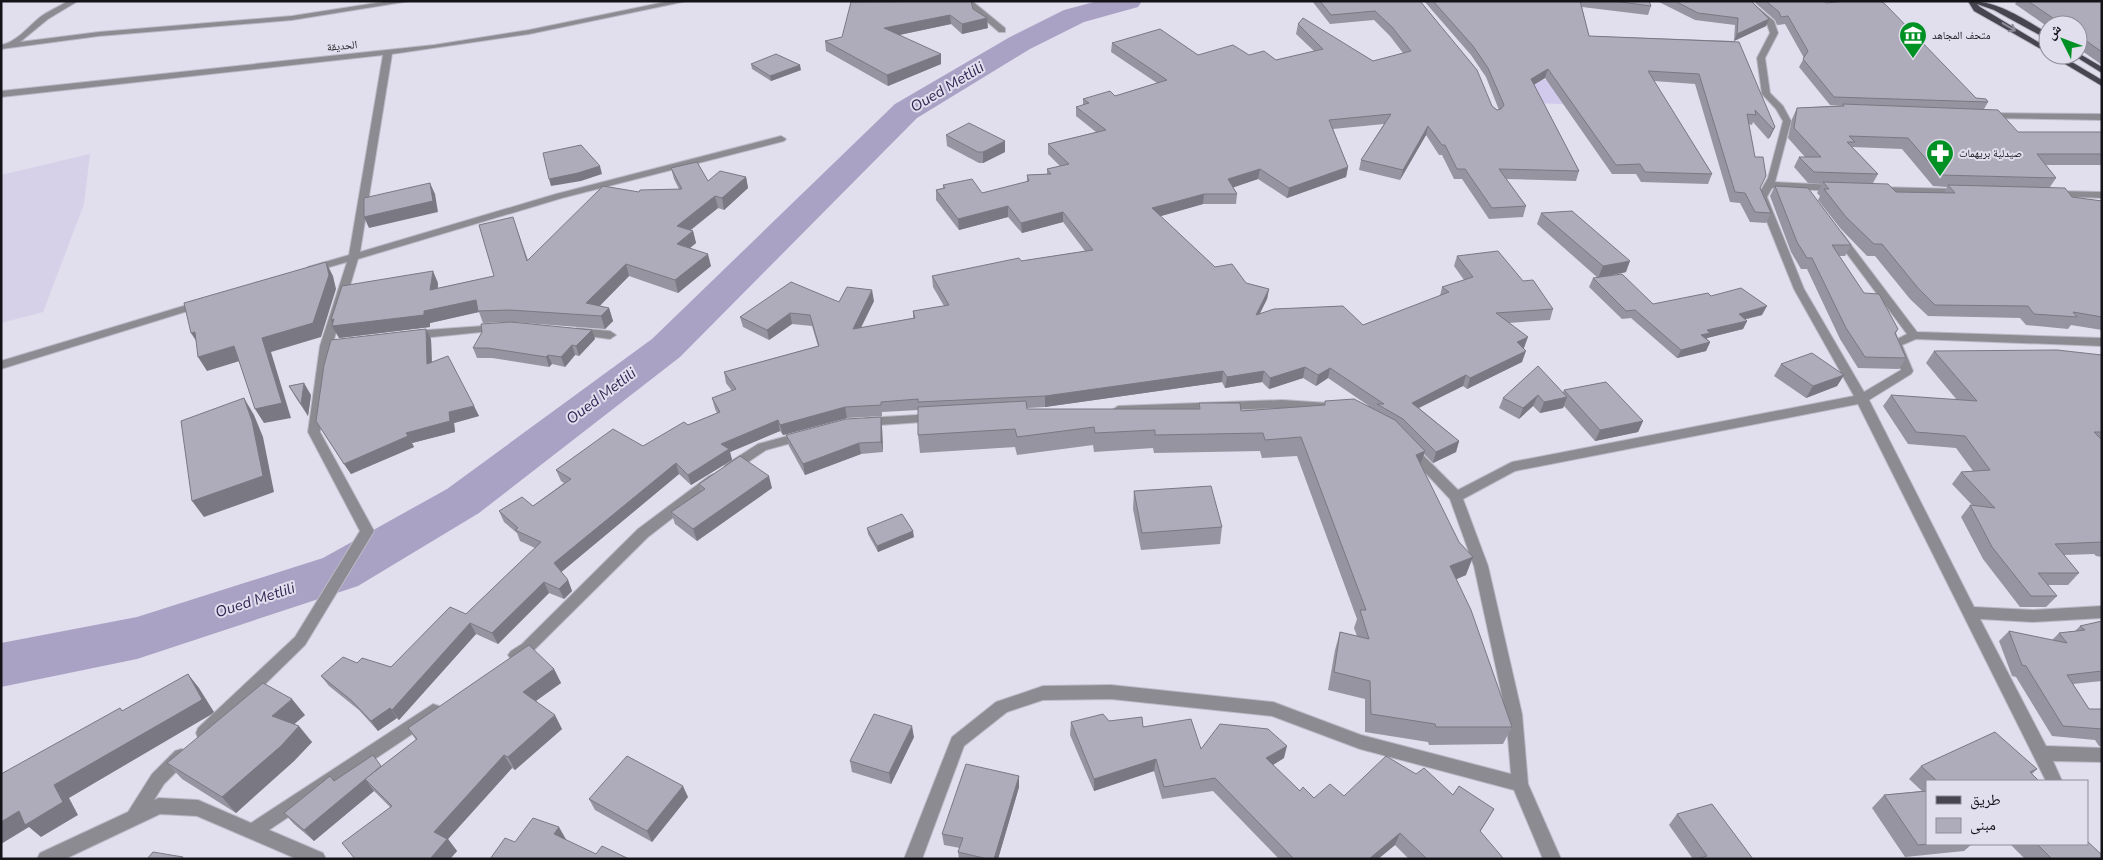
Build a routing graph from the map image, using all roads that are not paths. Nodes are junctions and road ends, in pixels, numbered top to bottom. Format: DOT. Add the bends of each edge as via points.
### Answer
graph roads {
  1 [pos="74,1"];
  2 [pos="406,1"];
  3 [pos="683,1"];
  4 [pos="968,1"];
  5 [pos="1745,1"];
  6 [pos="1972,1"];
  7 [pos="1977,1"];
  8 [pos="1002,30"];
  9 [pos="2038,31"];
  10 [pos="2038,45"];
  11 [pos="3,48"];
  12 [pos="388,52"];
  13 [pos="2088,62"];
  14 [pos="2071,65"];
  15 [pos="2102,71"];
  16 [pos="2102,84"];
  17 [pos="1,94"];
  18 [pos="1974,115"];
  19 [pos="2102,117"];
  20 [pos="781,139"];
  21 [pos="1768,185"];
  22 [pos="1842,189"];
  23 [pos="1872,189"];
  24 [pos="1972,192"];
  25 [pos="2042,194"];
  26 [pos="2102,195"];
  27 [pos="1832,226"];
  28 [pos="354,256"];
  29 [pos="299,273"];
  30 [pos="207,302"];
  31 [pos="506,327"];
  32 [pos="562,331"];
  33 [pos="610,335"];
  34 [pos="1914,335"];
  35 [pos="400,337"];
  36 [pos="2102,342"];
  37 [pos="1,365"];
  38 [pos="1862,398"];
  39 [pos="1342,409"];
  40 [pos="1105,410"];
  41 [pos="949,417"];
  42 [pos="856,423"];
  43 [pos="819,431"];
  44 [pos="1402,441"];
  45 [pos="1456,497"];
  46 [pos="1969,612"];
  47 [pos="2102,612"];
  48 [pos="502,665"];
  49 [pos="444,704"];
  50 [pos="2042,753"];
  51 [pos="2102,755"];
  52 [pos="2054,780"];
  53 [pos="1520,784"];
  54 [pos="134,817"];
  55 [pos="252,832"];
  56 [pos="46,859"];
  57 [pos="317,859"];
  58 [pos="913,859"];
  59 [pos="1552,859"];
  1 -- 11 [label="street" via="45,17 24,36"];
  2 -- 11 [label="street" via="292,18 99,34"];
  3 -- 12 [label="street, الحديقة" via="529,32"];
  4 -- 8 [label="street"];
  5 -- 21 [label="street" via="1771,23 1774,33 1761,58 1766,94 1784,109 1787,121 1773,178"];
  6 -- 10 [label="main road, one-way" via="1977,9"];
  7 -- 9 [label="main road"];
  12 -- 17 [label="street, الحديقة"];
  12 -- 28 [label="street"];
  13 -- 15 [label="main road"];
  14 -- 16 [label="main road"];
  18 -- 19 [label="street"];
  20 -- 28 [label="street" via="559,196"];
  21 -- 22 [label="street" via="1805,192"];
  21 -- 38 [label="street" via="1762,197 1799,289"];
  23 -- 24 [label="street"];
  25 -- 26 [label="street"];
  27 -- 34 [label="street"];
  28 -- 29 [label="street"];
  28 -- 54 [label="street" via="330,345 314,432 368,531 300,641 158,778"];
  30 -- 37 [label="street"];
  31 -- 35 [label="street"];
  32 -- 33 [label="street"];
  34 -- 36 [label="street"];
  34 -- 38 [label="street" via="1896,343 1907,372"];
  38 -- 45 [label="street" via="1512,467"];
  38 -- 46 [label="street"];
  39 -- 40 [label="street" via="1282,404"];
  41 -- 42 [label="street"];
  43 -- 48 [label="street" via="762,447 700,488 643,533 527,648"];
  44 -- 45 [label="street"];
  45 -- 53 [label="street" via="1481,566 1514,714"];
  46 -- 47 [label="street" via="2034,616"];
  46 -- 50 [label="street"];
  49 -- 55 [label="street"];
  50 -- 51 [label="street"];
  50 -- 52 [label="street"];
  53 -- 58 [label="street" via="1360,742 1273,709 1111,692 1043,693 1002,707 958,742"];
  53 -- 59 [label="street"];
  54 -- 55 [label="street" via="159,806 198,808"];
  54 -- 56 [label="street"];
  55 -- 57 [label="street"];
}
